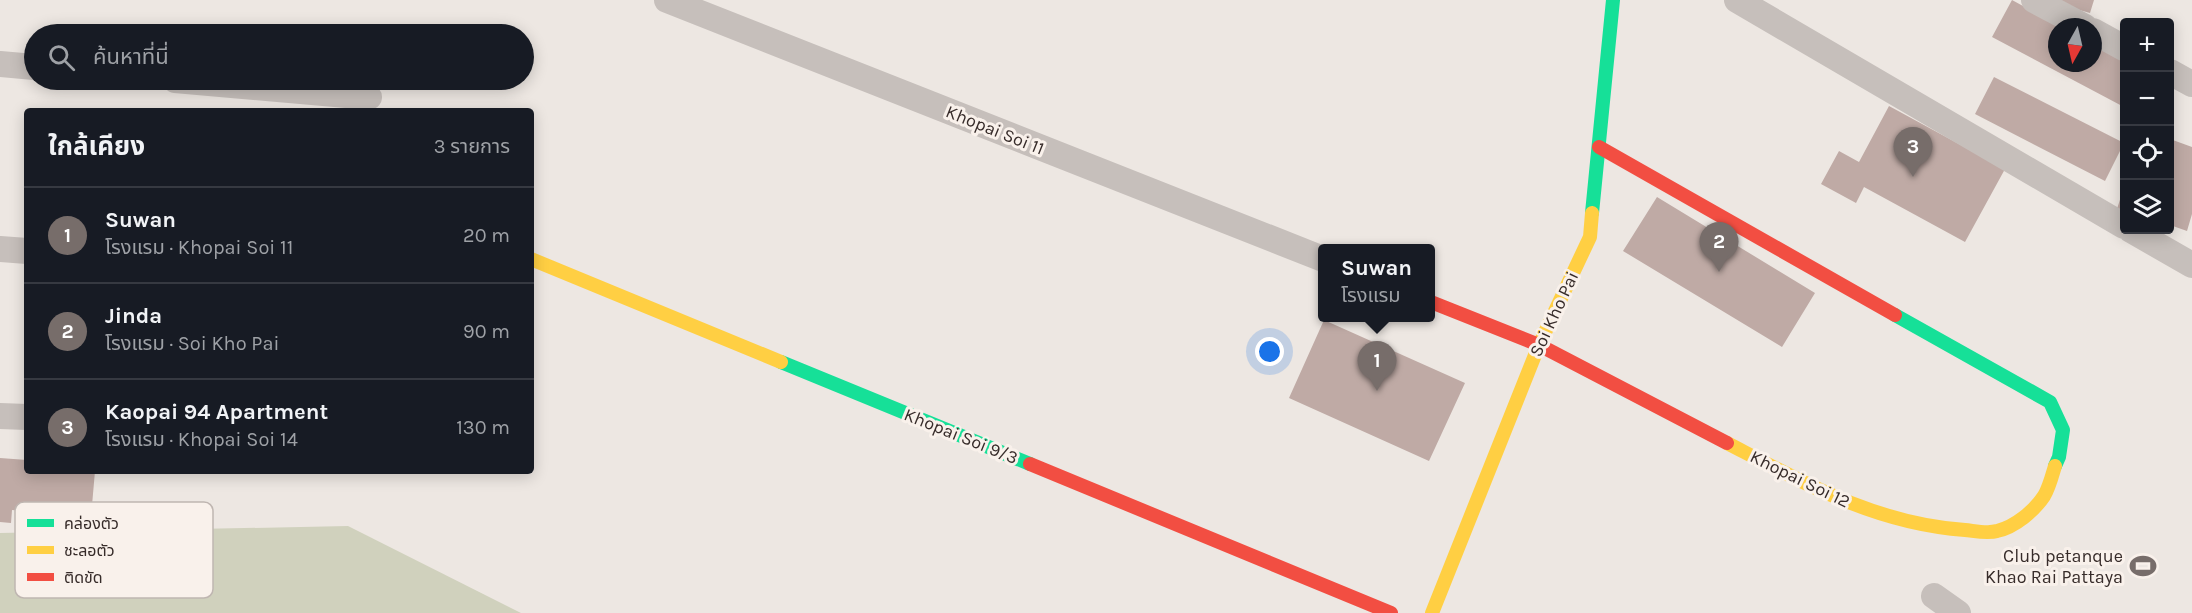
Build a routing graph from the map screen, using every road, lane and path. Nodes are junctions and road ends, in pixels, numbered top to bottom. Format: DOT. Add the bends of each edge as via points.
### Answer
graph roads {
  1 [pos="668,0"];
  2 [pos="1613,0"];
  3 [pos="1737,0"];
  4 [pos="2034,0"];
  5 [pos="2068,18"];
  6 [pos="2102,36"];
  7 [pos="2120,46"];
  8 [pos="0,64"];
  9 [pos="24,66"];
  10 [pos="2174,75"];
  11 [pos="2192,84"];
  12 [pos="289,90"];
  13 [pos="369,97"];
  14 [pos="1599,147"];
  15 [pos="2120,224"];
  16 [pos="2138,234"];
  17 [pos="0,249"];
  18 [pos="24,252"];
  19 [pos="1318,257"];
  20 [pos="534,260"];
  21 [pos="2192,265"];
  22 [pos="1435,304"];
  23 [pos="1539,345"];
  24 [pos="0,416"];
  25 [pos="24,417"];
  26 [pos="1934,596"];
  27 [pos="1391,613"];
  28 [pos="1432,613"];
  29 [pos="1958,613"];
  1 -- 19 [label="street, Khopai Soi 11"];
  2 -- 14 [label="street, Soi Kho Pai"];
  3 -- 15 [label="street"];
  4 -- 5 [label="street"];
  6 -- 7 [label="street"];
  8 -- 9 [label="street"];
  10 -- 11 [label="street"];
  12 -- 13 [label="street"];
  14 -- 23 [label="street, Soi Kho Pai" via="1590,237"];
  14 -- 23 [label="street, Khopai Soi 12" via="2050,402 2063,430 2059,457 2044,496 2020,521 1996,532 1904,520 1826,494"];
  16 -- 21 [label="street"];
  17 -- 18 [label="street"];
  20 -- 27 [label="street, Khopai Soi 9/3"];
  22 -- 23 [label="street"];
  23 -- 28 [label="street, Soi Kho Pai"];
  24 -- 25 [label="street"];
  26 -- 29 [label="street"];
}
